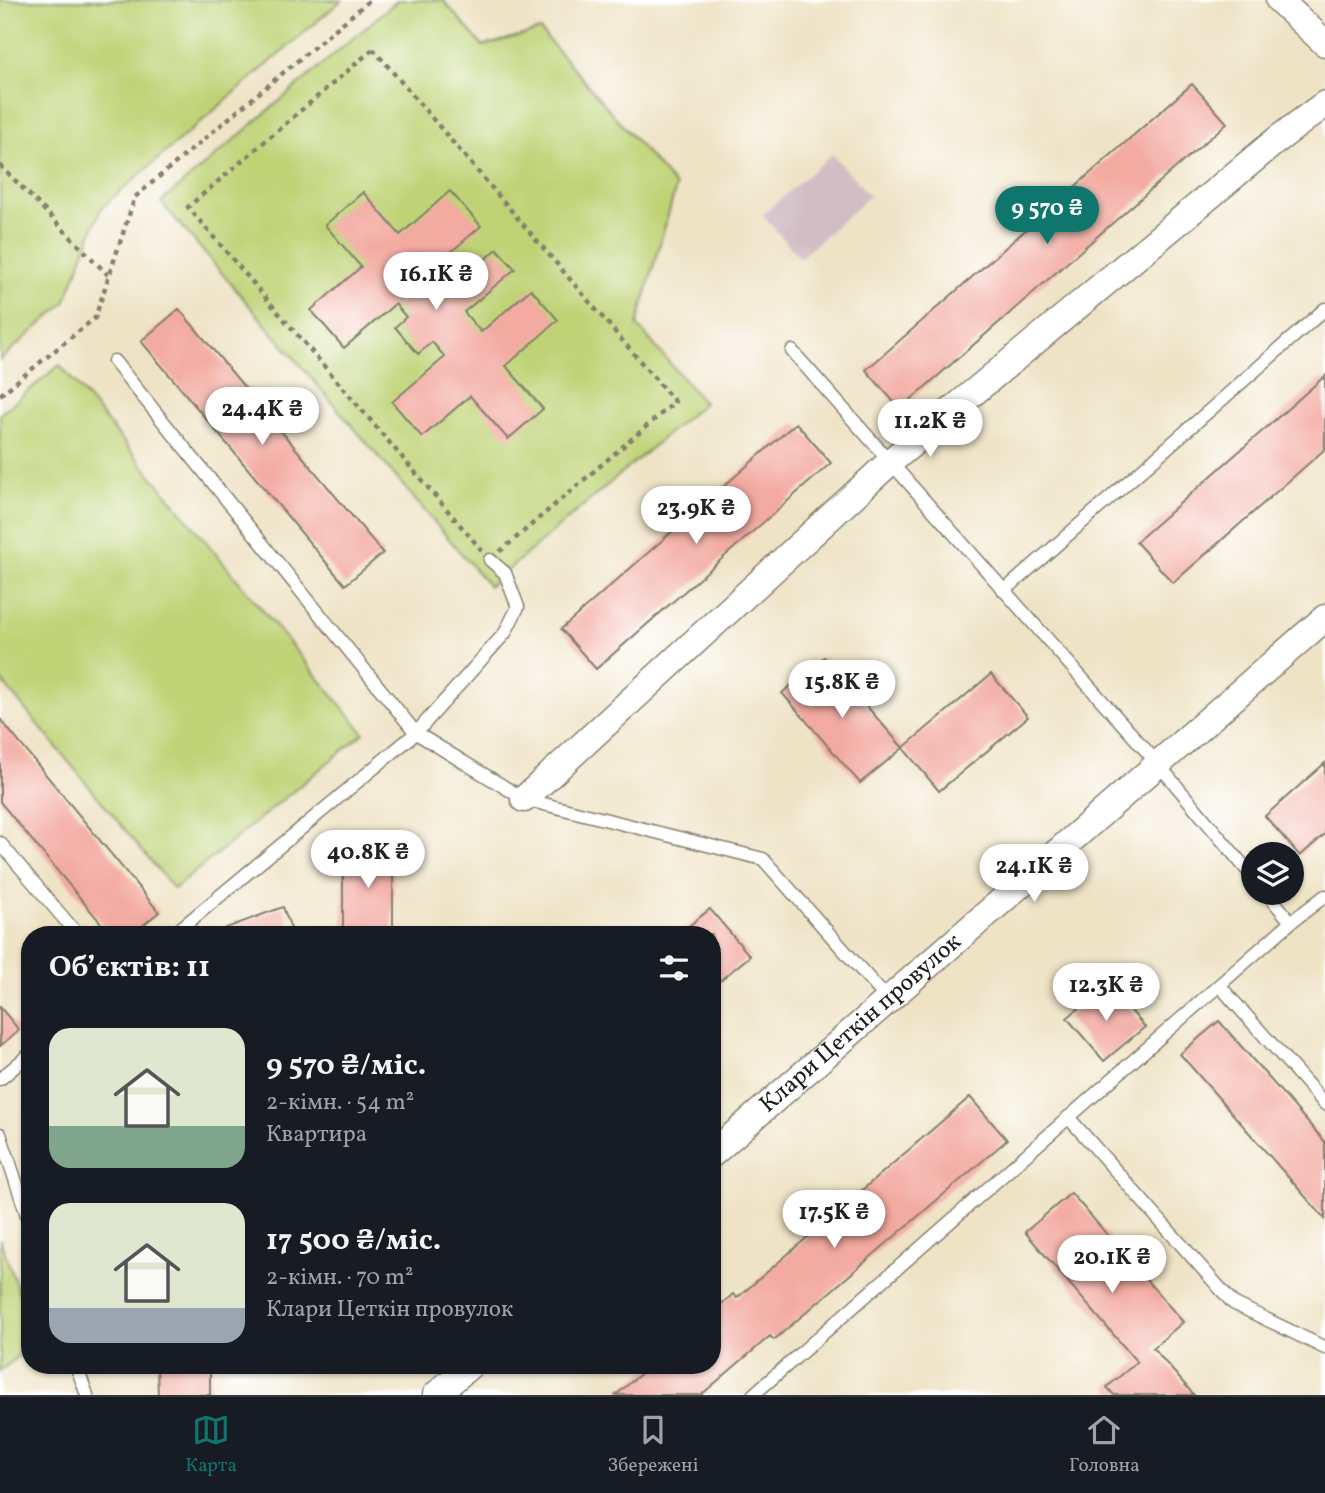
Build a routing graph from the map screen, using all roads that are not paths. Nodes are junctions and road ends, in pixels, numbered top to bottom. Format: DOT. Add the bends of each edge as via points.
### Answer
graph roads {
  1 [pos="1279,0"];
  2 [pos="1325,43"];
  3 [pos="1325,104"];
  4 [pos="1325,309"];
  5 [pos="792,351"];
  6 [pos="114,361"];
  7 [pos="890,462"];
  8 [pos="490,560"];
  9 [pos="1004,591"];
  10 [pos="1325,618"];
  11 [pos="416,733"];
  12 [pos="1158,764"];
  13 [pos="524,799"];
  14 [pos="0,843"];
  15 [pos="1241,863"];
  16 [pos="1325,896"];
  17 [pos="1277,905"];
  18 [pos="1291,922"];
  19 [pos="70,926"];
  20 [pos="184,926"];
  21 [pos="1219,985"];
  22 [pos="888,1000"];
  23 [pos="21,1062"];
  24 [pos="0,1079"];
  25 [pos="1325,1104"];
  26 [pos="1068,1117"];
  27 [pos="0,1134"];
  28 [pos="721,1146"];
  29 [pos="21,1197"];
  30 [pos="1325,1348"];
  31 [pos="78,1374"];
  32 [pos="460,1374"];
  33 [pos="82,1393"];
  34 [pos="436,1395"];
  35 [pos="753,1395"];
  1 -- 2 [label="street"];
  3 -- 7 [label="street"];
  4 -- 9 [label="lane"];
  5 -- 7 [label="lane"];
  6 -- 11 [label="lane"];
  7 -- 9 [label="lane"];
  7 -- 13 [label="street"];
  8 -- 11 [label="lane" via="505,573 518,607 505,633"];
  9 -- 12 [label="lane"];
  10 -- 12 [label="street, Клари Цеткін провулок"];
  11 -- 13 [label="lane"];
  11 -- 20 [label="lane"];
  12 -- 15 [label="lane"];
  12 -- 22 [label="street, Клари Цеткін провулок"];
  13 -- 22 [label="lane" via="764,859"];
  14 -- 19 [label="lane"];
  16 -- 18 [label="lane"];
  17 -- 18 [label="lane"];
  18 -- 21 [label="lane"];
  21 -- 25 [label="lane"];
  21 -- 26 [label="lane"];
  22 -- 28 [label="street, Клари Цеткін провулок"];
  23 -- 24 [label="lane"];
  26 -- 30 [label="lane" via="1233,1303"];
  26 -- 35 [label="lane"];
  27 -- 29 [label="lane"];
  31 -- 33 [label="lane"];
  32 -- 34 [label="street"];
}
